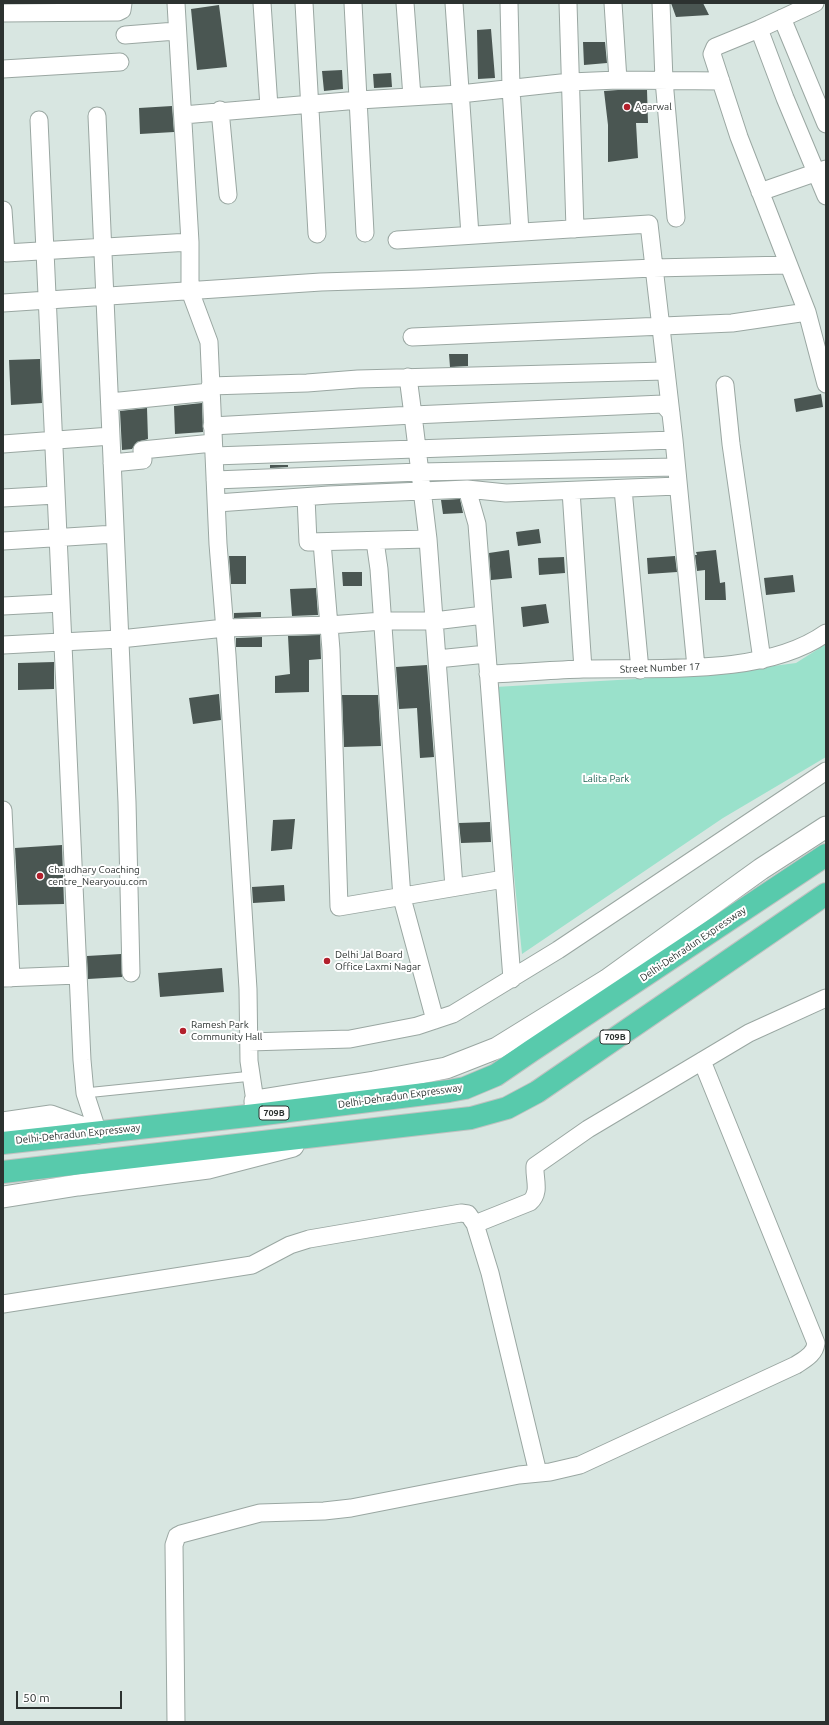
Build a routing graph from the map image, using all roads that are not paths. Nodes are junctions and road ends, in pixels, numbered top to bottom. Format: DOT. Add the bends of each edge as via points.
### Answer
graph roads {
  1 [pos="123,3"];
  2 [pos="176,3"];
  3 [pos="262,3"];
  4 [pos="304,3"];
  5 [pos="353,3"];
  6 [pos="405,3"];
  7 [pos="454,3"];
  8 [pos="509,3"];
  9 [pos="568,3"];
  10 [pos="613,3"];
  11 [pos="661,3"];
  12 [pos="815,3"];
  13 [pos="78,8"];
  14 [pos="3,13"];
  15 [pos="782,18"];
  16 [pos="759,29"];
  17 [pos="176,30"];
  18 [pos="125,35"];
  19 [pos="120,62"];
  20 [pos="3,69"];
  21 [pos="618,80"];
  22 [pos="664,80"];
  23 [pos="721,81"];
  24 [pos="570,82"];
  25 [pos="511,88"];
  26 [pos="460,94"];
  27 [pos="412,97"];
  28 [pos="359,100"];
  29 [pos="309,105"];
  30 [pos="269,107"];
  31 [pos="220,110"];
  32 [pos="183,115"];
  33 [pos="97,116"];
  34 [pos="39,120"];
  35 [pos="826,124"];
  36 [pos="821,170"];
  37 [pos="760,192"];
  38 [pos="228,195"];
  39 [pos="826,196"];
  40 [pos="3,210"];
  41 [pos="676,218"];
  42 [pos="575,229"];
  43 [pos="520,232"];
  44 [pos="364,233"];
  45 [pos="317,234"];
  46 [pos="470,235"];
  47 [pos="397,240"];
  48 [pos="190,242"];
  49 [pos="103,247"];
  50 [pos="45,250"];
  51 [pos="788,265"];
  52 [pos="653,268"];
  53 [pos="190,292"];
  54 [pos="105,296"];
  55 [pos="47,300"];
  56 [pos="3,303"];
  57 [pos="807,312"];
  58 [pos="660,327"];
  59 [pos="412,337"];
  60 [pos="665,371"];
  61 [pos="408,377"];
  62 [pos="826,381"];
  63 [pos="725,385"];
  64 [pos="210,389"];
  65 [pos="110,402"];
  66 [pos="671,413"];
  67 [pos="413,415"];
  68 [pos="212,426"];
  69 [pos="111,436"];
  70 [pos="674,440"];
  71 [pos="54,442"];
  72 [pos="3,444"];
  73 [pos="416,449"];
  74 [pos="214,450"];
  75 [pos="112,463"];
  76 [pos="676,467"];
  77 [pos="420,472"];
  78 [pos="215,480"];
  79 [pos="678,486"];
  80 [pos="623,488"];
  81 [pos="467,489"];
  82 [pos="422,491"];
  83 [pos="571,491"];
  84 [pos="56,495"];
  85 [pos="306,496"];
  86 [pos="3,498"];
  87 [pos="217,503"];
  88 [pos="115,534"];
  89 [pos="58,538"];
  90 [pos="428,540"];
  91 [pos="3,541"];
  92 [pos="375,541"];
  93 [pos="322,542"];
  94 [pos="61,604"];
  95 [pos="3,606"];
  96 [pos="484,615"];
  97 [pos="383,621"];
  98 [pos="434,621"];
  99 [pos="329,625"];
  100 [pos="225,628"];
  101 [pos="826,633"];
  102 [pos="120,639"];
  103 [pos="63,642"];
  104 [pos="3,645"];
  105 [pos="487,654"];
  106 [pos="437,659"];
  107 [pos="762,660"];
  108 [pos="696,667"];
  109 [pos="583,669"];
  110 [pos="640,670"];
  111 [pos="488,674"];
  112 [pos="826,771"];
  113 [pos="3,812"];
  114 [pos="826,827"];
  115 [pos="826,855"];
  116 [pos="504,879"];
  117 [pos="454,887"];
  118 [pos="826,894"];
  119 [pos="402,898"];
  120 [pos="131,973"];
  121 [pos="78,974"];
  122 [pos="7,978"];
  123 [pos="512,979"];
  124 [pos="826,998"];
  125 [pos="435,1020"];
  126 [pos="249,1042"];
  127 [pos="702,1061"];
  128 [pos="252,1076"];
  129 [pos="85,1093"];
  130 [pos="255,1108"];
  131 [pos="3,1123"];
  132 [pos="98,1133"];
  133 [pos="336,1134"];
  134 [pos="9,1142"];
  135 [pos="3,1172"];
  136 [pos="3,1197"];
  137 [pos="475,1224"];
  138 [pos="3,1304"];
  139 [pos="538,1473"];
  140 [pos="176,1722"];
  1 -- 13 [label="street" via="122,10 118,12"];
  2 -- 17 [label="street"];
  3 -- 30 [label="street"];
  4 -- 29 [label="street"];
  5 -- 28 [label="street"];
  6 -- 27 [label="street"];
  7 -- 26 [label="street"];
  8 -- 25 [label="street"];
  9 -- 24 [label="street"];
  10 -- 21 [label="street"];
  11 -- 22 [label="street"];
  12 -- 15 [label="street"];
  13 -- 14 [label="street"];
  15 -- 16 [label="street"];
  15 -- 35 [label="street"];
  16 -- 23 [label="street" via="712,50"];
  16 -- 36 [label="street"];
  17 -- 18 [label="street"];
  17 -- 32 [label="street"];
  19 -- 20 [label="street"];
  21 -- 22 [label="street"];
  21 -- 24 [label="street"];
  22 -- 23 [label="street"];
  22 -- 41 [label="street"];
  23 -- 37 [label="street"];
  24 -- 25 [label="street"];
  24 -- 42 [label="street"];
  25 -- 26 [label="street"];
  25 -- 43 [label="street"];
  26 -- 27 [label="street"];
  26 -- 46 [label="street"];
  27 -- 28 [label="street"];
  28 -- 29 [label="street"];
  28 -- 44 [label="street"];
  29 -- 30 [label="street"];
  29 -- 45 [label="street"];
  30 -- 31 [label="street"];
  31 -- 32 [label="street"];
  31 -- 38 [label="street"];
  32 -- 48 [label="street"];
  33 -- 49 [label="street"];
  34 -- 50 [label="street"];
  36 -- 37 [label="street"];
  36 -- 39 [label="street"];
  37 -- 51 [label="street"];
  40 -- 50 [label="street" via="6,253"];
  42 -- 43 [label="street"];
  42 -- 52 [label="street" via="649,224"];
  43 -- 46 [label="street"];
  46 -- 47 [label="street"];
  48 -- 49 [label="street"];
  48 -- 53 [label="street"];
  49 -- 50 [label="street"];
  49 -- 54 [label="street"];
  50 -- 55 [label="street"];
  51 -- 52 [label="street"];
  51 -- 57 [label="street"];
  52 -- 53 [label="street" via="418,280 321,282"];
  52 -- 58 [label="street"];
  53 -- 54 [label="street"];
  53 -- 64 [label="street" via="209,342"];
  54 -- 55 [label="street"];
  54 -- 65 [label="street"];
  55 -- 56 [label="street"];
  55 -- 71 [label="street"];
  57 -- 58 [label="street" via="732,323"];
  57 -- 62 [label="street"];
  58 -- 59 [label="street"];
  58 -- 60 [label="street"];
  60 -- 61 [label="street"];
  60 -- 66 [label="street"];
  61 -- 64 [label="street"];
  61 -- 67 [label="street"];
  63 -- 107 [label="street"];
  64 -- 65 [label="street"];
  64 -- 68 [label="street"];
  65 -- 69 [label="street"];
  66 -- 67 [label="street" via="663,404"];
  66 -- 70 [label="street"];
  67 -- 68 [label="street"];
  67 -- 73 [label="street"];
  68 -- 74 [label="street"];
  69 -- 71 [label="street"];
  69 -- 75 [label="street"];
  70 -- 73 [label="street"];
  70 -- 76 [label="street"];
  71 -- 72 [label="street"];
  71 -- 84 [label="street"];
  73 -- 74 [label="street"];
  73 -- 77 [label="street"];
  74 -- 75 [label="street" via="142,450 143,460"];
  74 -- 78 [label="street"];
  75 -- 88 [label="street"];
  76 -- 77 [label="street"];
  76 -- 79 [label="street"];
  77 -- 78 [label="street"];
  77 -- 82 [label="street"];
  78 -- 87 [label="street"];
  79 -- 80 [label="street"];
  79 -- 108 [label="street"];
  80 -- 83 [label="street"];
  80 -- 110 [label="street"];
  81 -- 82 [label="street"];
  81 -- 83 [label="street" via="506,493"];
  81 -- 96 [label="street" via="477,524"];
  82 -- 85 [label="street"];
  82 -- 90 [label="street"];
  83 -- 109 [label="street"];
  84 -- 86 [label="street"];
  84 -- 89 [label="street"];
  85 -- 87 [label="street"];
  85 -- 93 [label="street" via="308,542"];
  87 -- 100 [label="street"];
  88 -- 89 [label="street"];
  88 -- 102 [label="street"];
  89 -- 91 [label="street"];
  89 -- 94 [label="street"];
  90 -- 92 [label="street"];
  90 -- 98 [label="street"];
  92 -- 93 [label="street"];
  92 -- 97 [label="street"];
  93 -- 99 [label="street"];
  94 -- 95 [label="street"];
  94 -- 103 [label="street"];
  96 -- 98 [label="street"];
  96 -- 105 [label="street"];
  97 -- 98 [label="street"];
  97 -- 99 [label="street"];
  97 -- 119 [label="street"];
  98 -- 106 [label="street"];
  99 -- 100 [label="street"];
  99 -- 119 [label="street" via="339,907"];
  100 -- 102 [label="street"];
  100 -- 126 [label="street"];
  101 -- 107 [label="street, Street Number 17" via="815,641 787,653"];
  102 -- 103 [label="street"];
  102 -- 120 [label="street"];
  103 -- 104 [label="street"];
  103 -- 121 [label="street"];
  105 -- 106 [label="street"];
  105 -- 111 [label="street"];
  106 -- 117 [label="street"];
  107 -- 108 [label="street, Street Number 17"];
  108 -- 110 [label="street, Street Number 17"];
  109 -- 110 [label="street, Street Number 17"];
  109 -- 111 [label="street, Street Number 17"];
  111 -- 116 [label="street"];
  112 -- 123 [label="street"];
  113 -- 122 [label="street"];
  114 -- 130 [label="street" via="761,869 607,980 497,1048 446,1068"];
  115 -- 130 [label="highway, Delhi-Dehradun Expressway / 709B" via="508,1068 481,1082 449,1091"];
  116 -- 117 [label="street"];
  116 -- 123 [label="street"];
  117 -- 119 [label="street"];
  118 -- 133 [label="highway, 709B" via="522,1100 489,1114 471,1118"];
  119 -- 125 [label="street"];
  121 -- 122 [label="street"];
  121 -- 129 [label="street"];
  123 -- 125 [label="street" via="453,1014"];
  124 -- 127 [label="street" via="749,1032"];
  125 -- 126 [label="street" via="394,1031 350,1038"];
  126 -- 128 [label="street"];
  127 -- 137 [label="street" via="604,1118 537,1164 537,1192 530,1202"];
  127 -- 139 [label="street" via="816,1342 815,1348 796,1365 580,1465"];
  128 -- 129 [label="lane"];
  128 -- 130 [label="street"];
  129 -- 132 [label="street"];
  130 -- 132 [label="highway, Delhi-Dehradun Expressway / 709B"];
  131 -- 132 [label="street" via="51,1116"];
  132 -- 134 [label="highway, Delhi-Dehradun Expressway"];
  133 -- 135 [label="highway, 709B"];
  133 -- 136 [label="street" via="208,1168"];
  137 -- 138 [label="street" via="468,1214 461,1213 304,1241 290,1245 252,1265"];
  137 -- 139 [label="street" via="490,1273"];
  139 -- 140 [label="street" via="351,1508 319,1512 260,1513 177,1536 174,1545"];
}
